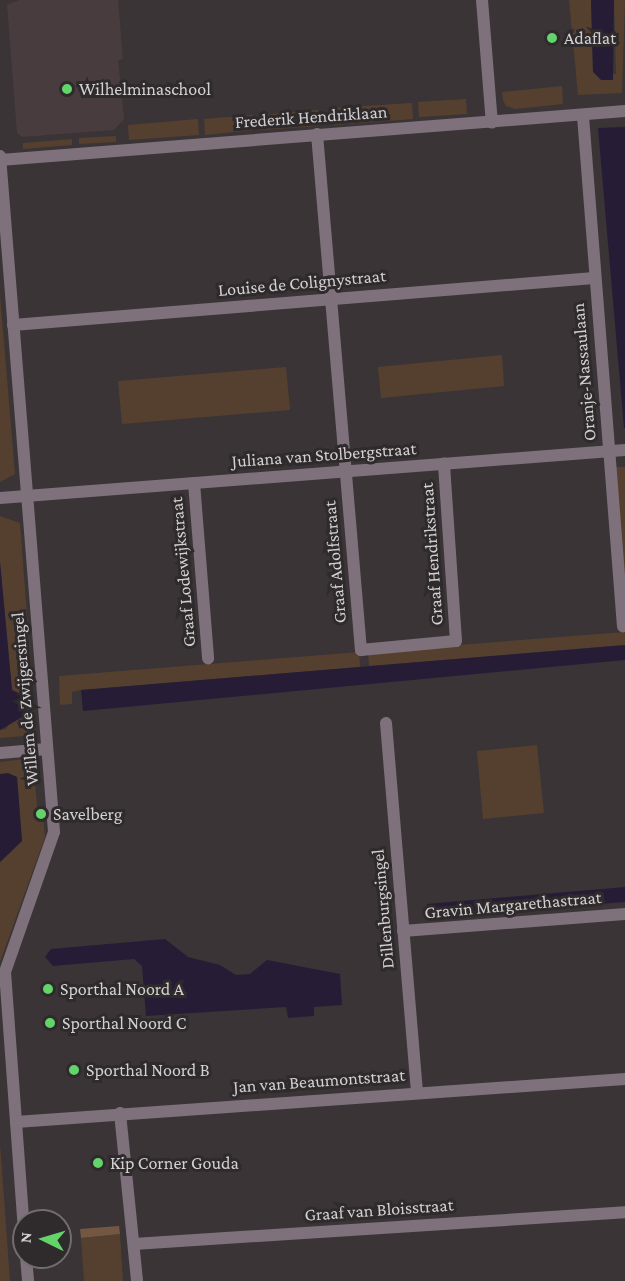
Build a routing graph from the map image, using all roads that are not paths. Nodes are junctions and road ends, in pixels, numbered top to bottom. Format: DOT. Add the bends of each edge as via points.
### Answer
graph roads {
  1 [pos="482,0"];
  2 [pos="625,111"];
  3 [pos="583,116"];
  4 [pos="492,123"];
  5 [pos="317,134"];
  6 [pos="0,158"];
  7 [pos="594,278"];
  8 [pos="331,299"];
  9 [pos="13,325"];
  10 [pos="608,450"];
  11 [pos="625,450"];
  12 [pos="444,464"];
  13 [pos="345,471"];
  14 [pos="194,483"];
  15 [pos="26,496"];
  16 [pos="0,498"];
  17 [pos="623,626"];
  18 [pos="361,650"];
  19 [pos="208,658"];
  20 [pos="386,723"];
  21 [pos="47,749"];
  22 [pos="0,753"];
  23 [pos="625,914"];
  24 [pos="403,931"];
  25 [pos="625,1079"];
  26 [pos="417,1092"];
  27 [pos="120,1113"];
  28 [pos="16,1122"];
  29 [pos="22,1209"];
  30 [pos="625,1212"];
  31 [pos="134,1244"];
  32 [pos="137,1281"];
  1 -- 4 [label="street"];
  2 -- 3 [label="street, Frederik Hendriklaan"];
  3 -- 4 [label="street, Frederik Hendriklaan"];
  3 -- 7 [label="street, Oranje-Nassaulaan"];
  4 -- 5 [label="street, Frederik Hendriklaan"];
  5 -- 6 [label="street, Frederik Hendriklaan"];
  5 -- 8 [label="street, Graaf Adolfstraat"];
  6 -- 9 [label="street, Willem de Zwijgersingel"];
  7 -- 8 [label="street, Louise de Colignystraat"];
  7 -- 10 [label="street, Oranje-Nassaulaan"];
  8 -- 9 [label="street, Louise de Colignystraat"];
  8 -- 13 [label="street, Graaf Adolfstraat"];
  9 -- 15 [label="street, Willem de Zwijgersingel"];
  10 -- 11 [label="street, Juliana van Stolbergstraat"];
  10 -- 12 [label="street, Juliana van Stolbergstraat"];
  10 -- 17 [label="street, Oranje-Nassaulaan"];
  12 -- 13 [label="street, Juliana van Stolbergstraat"];
  12 -- 18 [label="street, Graaf Hendrikstraat" via="456,641"];
  13 -- 14 [label="street, Juliana van Stolbergstraat"];
  13 -- 18 [label="street, Graaf Adolfstraat"];
  14 -- 15 [label="street, Juliana van Stolbergstraat"];
  14 -- 19 [label="street, Graaf Lodewijkstraat"];
  15 -- 16 [label="street, Juliana van Stolbergstraat"];
  15 -- 21 [label="street, Willem de Zwijgersingel"];
  20 -- 24 [label="street, Dillenburgsingel"];
  21 -- 22 [label="street"];
  21 -- 28 [label="street, Willem de Zwijgersingel" via="54,832 5,972"];
  23 -- 24 [label="street, Gravin Margarethastraat"];
  24 -- 26 [label="street, Dillenburgsingel"];
  25 -- 26 [label="street, Jan van Beaumontstraat"];
  26 -- 27 [label="street, Jan van Beaumontstraat"];
  27 -- 28 [label="street, Jan van Beaumontstraat"];
  27 -- 31 [label="street"];
  28 -- 29 [label="street, Willem de Zwijgersingel"];
  30 -- 31 [label="street, Graaf van Bloisstraat"];
  31 -- 32 [label="street"];
}
